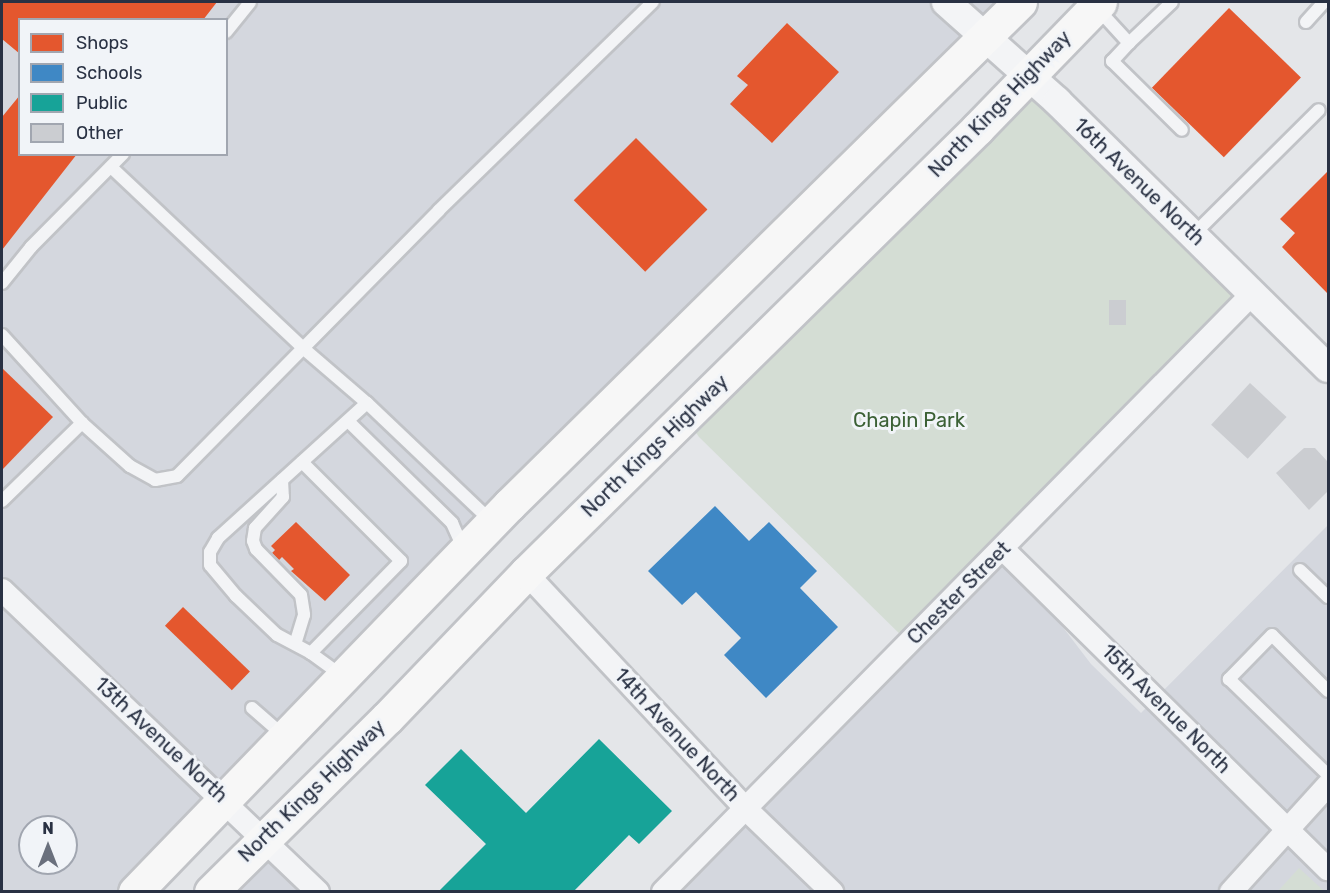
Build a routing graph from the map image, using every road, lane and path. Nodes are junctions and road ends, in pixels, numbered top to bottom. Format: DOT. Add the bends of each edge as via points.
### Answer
graph roads {
  1 [pos="250,2"];
  2 [pos="653,2"];
  3 [pos="946,2"];
  4 [pos="1020,2"];
  5 [pos="1172,2"];
  6 [pos="1324,2"];
  7 [pos="1098,4"];
  8 [pos="1305,22"];
  9 [pos="228,30"];
  10 [pos="983,37"];
  11 [pos="1129,43"];
  12 [pos="1028,76"];
  13 [pos="1319,110"];
  14 [pos="1182,130"];
  15 [pos="121,156"];
  16 [pos="111,167"];
  17 [pos="1193,235"];
  18 [pos="2,283"];
  19 [pos="1253,293"];
  20 [pos="2,335"];
  21 [pos="303,348"];
  22 [pos="1329,368"];
  23 [pos="368,403"];
  24 [pos="348,421"];
  25 [pos="82,423"];
  26 [pos="302,462"];
  27 [pos="282,480"];
  28 [pos="2,501"];
  29 [pos="492,522"];
  30 [pos="1004,549"];
  31 [pos="464,551"];
  32 [pos="1300,570"];
  33 [pos="526,573"];
  34 [pos="2,590"];
  35 [pos="1329,597"];
  36 [pos="295,644"];
  37 [pos="311,653"];
  38 [pos="341,676"];
  39 [pos="1329,691"];
  40 [pos="252,708"];
  41 [pos="285,736"];
  42 [pos="1329,775"];
  43 [pos="1329,785"];
  44 [pos="224,800"];
  45 [pos="746,809"];
  46 [pos="1288,830"];
  47 [pos="264,837"];
  48 [pos="1329,869"];
  49 [pos="135,891"];
  50 [pos="211,891"];
  51 [pos="318,891"];
  52 [pos="663,891"];
  53 [pos="832,891"];
  54 [pos="1231,891"];
  1 -- 9 [label="lane"];
  2 -- 21 [label="lane"];
  3 -- 10 [label="street, 16th Avenue North"];
  4 -- 10 [label="main road"];
  5 -- 11 [label="lane"];
  6 -- 8 [label="lane"];
  7 -- 11 [label="lane"];
  7 -- 12 [label="main road, North Kings Highway"];
  10 -- 12 [label="street, 16th Avenue North"];
  10 -- 29 [label="main road"];
  11 -- 14 [label="lane" via="1112,61"];
  12 -- 17 [label="street, 16th Avenue North"];
  12 -- 33 [label="main road, North Kings Highway"];
  13 -- 17 [label="lane"];
  15 -- 16 [label="lane"];
  16 -- 18 [label="lane" via="31,247"];
  16 -- 21 [label="lane"];
  17 -- 19 [label="street, 16th Avenue North"];
  19 -- 22 [label="street, 16th Avenue North"];
  19 -- 30 [label="street, Chester Street"];
  20 -- 25 [label="lane"];
  21 -- 23 [label="lane"];
  21 -- 25 [label="lane" via="177,476 155,480 130,466"];
  23 -- 24 [label="lane"];
  23 -- 29 [label="lane"];
  24 -- 26 [label="lane"];
  24 -- 31 [label="lane" via="452,523"];
  25 -- 28 [label="lane"];
  26 -- 27 [label="lane"];
  26 -- 37 [label="lane" via="401,561"];
  27 -- 36 [label="lane" via="283,497 255,528 253,540 256,549 302,595 304,615"];
  27 -- 36 [label="lane" via="218,538 210,552 210,565 277,635"];
  29 -- 31 [label="main road"];
  30 -- 45 [label="street, Chester Street"];
  30 -- 46 [label="street, 15th Avenue North"];
  31 -- 38 [label="main road"];
  32 -- 35 [label="lane"];
  33 -- 45 [label="street, 14th Avenue North"];
  33 -- 47 [label="main road, North Kings Highway" via="387,718"];
  34 -- 44 [label="street, 13th Avenue North"];
  36 -- 37 [label="lane"];
  37 -- 38 [label="lane"];
  38 -- 41 [label="main road"];
  39 -- 42 [label="lane" via="1272,635 1229,679"];
  40 -- 41 [label="lane"];
  41 -- 44 [label="main road"];
  43 -- 46 [label="street"];
  44 -- 47 [label="street, 13th Avenue North"];
  44 -- 49 [label="main road"];
  45 -- 52 [label="street, Chester Street"];
  45 -- 53 [label="street, 14th Avenue North"];
  46 -- 48 [label="street, 15th Avenue North"];
  46 -- 54 [label="street"];
  47 -- 50 [label="main road, North Kings Highway"];
  47 -- 51 [label="street, 13th Avenue North"];
}
